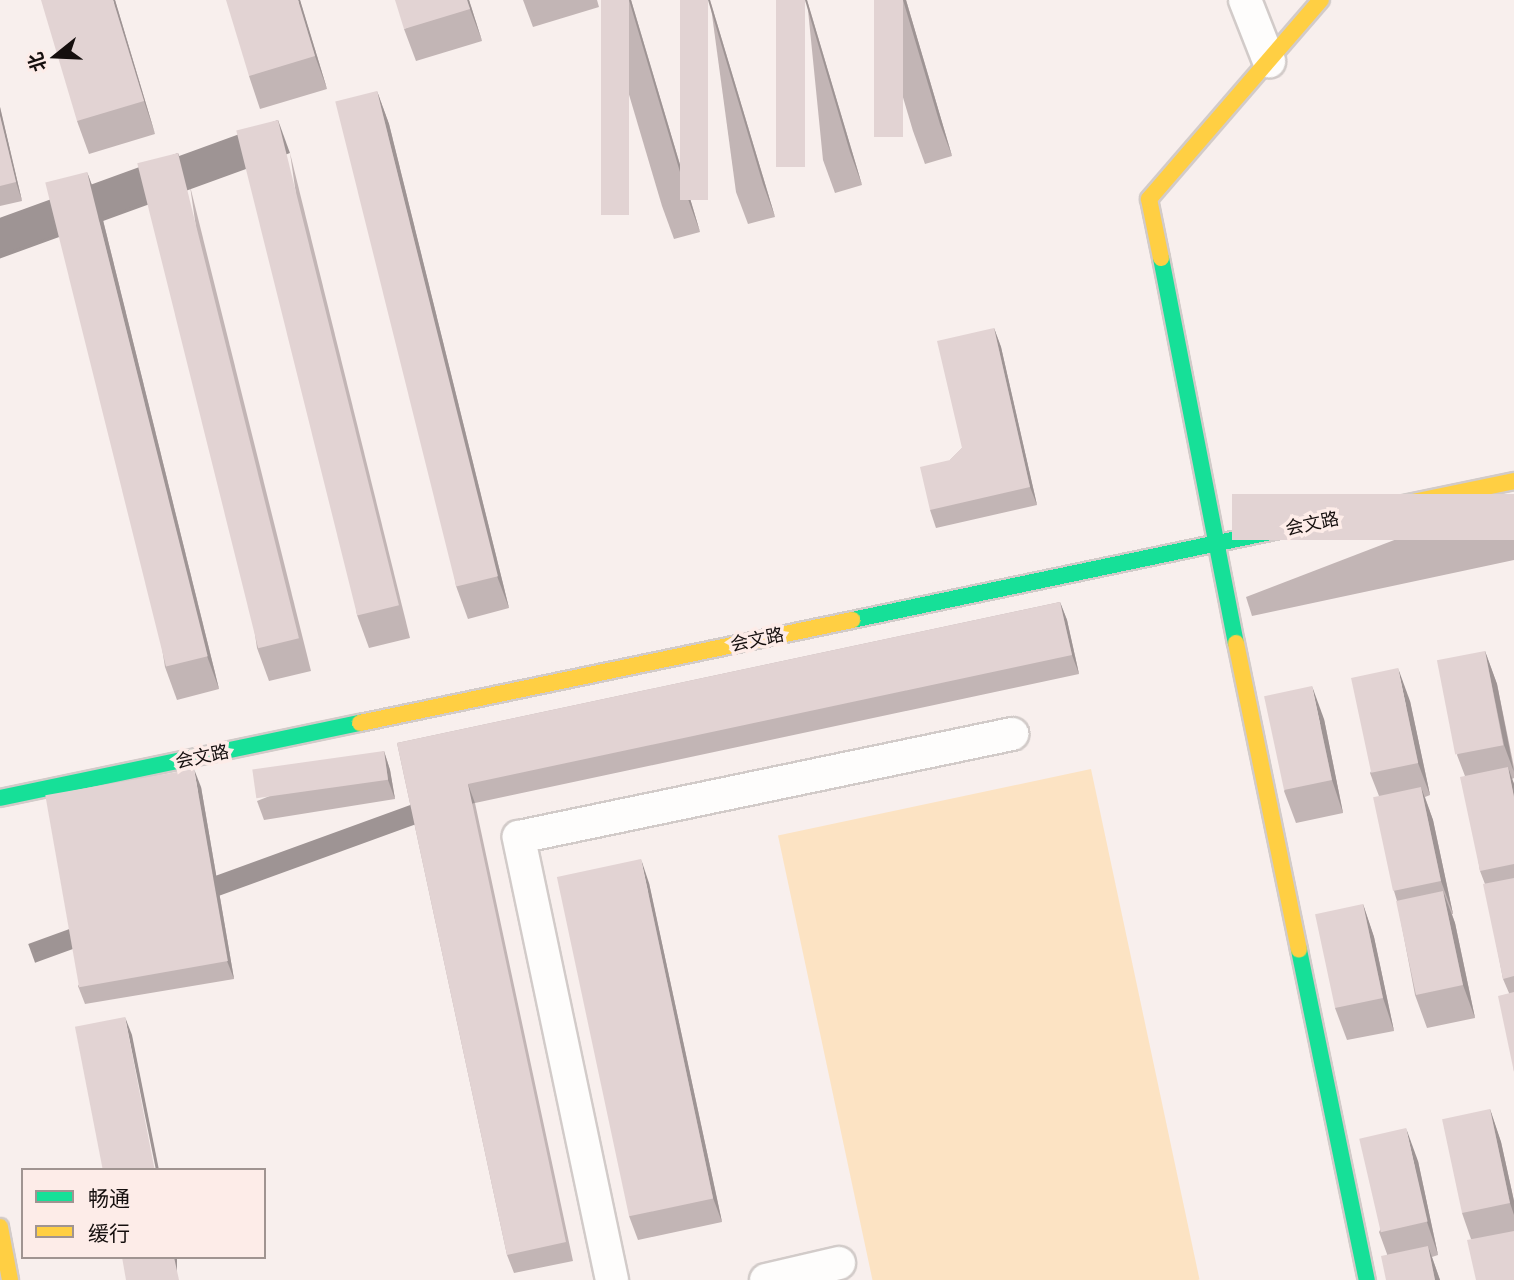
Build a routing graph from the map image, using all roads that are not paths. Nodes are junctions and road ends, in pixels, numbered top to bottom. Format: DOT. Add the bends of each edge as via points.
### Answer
graph roads {
  1 [pos="1245,0"];
  2 [pos="1321,0"];
  3 [pos="1269,61"];
  4 [pos="1514,481"];
  5 [pos="1216,543"];
  6 [pos="1012,733"];
  7 [pos="0,798"];
  8 [pos="0,1227"];
  9 [pos="839,1264"];
  10 [pos="10,1280"];
  11 [pos="612,1280"];
  12 [pos="766,1280"];
  13 [pos="1367,1280"];
  1 -- 3 [label="street"];
  2 -- 3 [label="street"];
  3 -- 5 [label="street" via="1149,199"];
  4 -- 5 [label="street, 会文路"];
  5 -- 7 [label="street, 会文路"];
  5 -- 13 [label="street"];
  6 -- 11 [label="street" via="519,837"];
  8 -- 10 [label="street"];
  9 -- 12 [label="street"];
}
